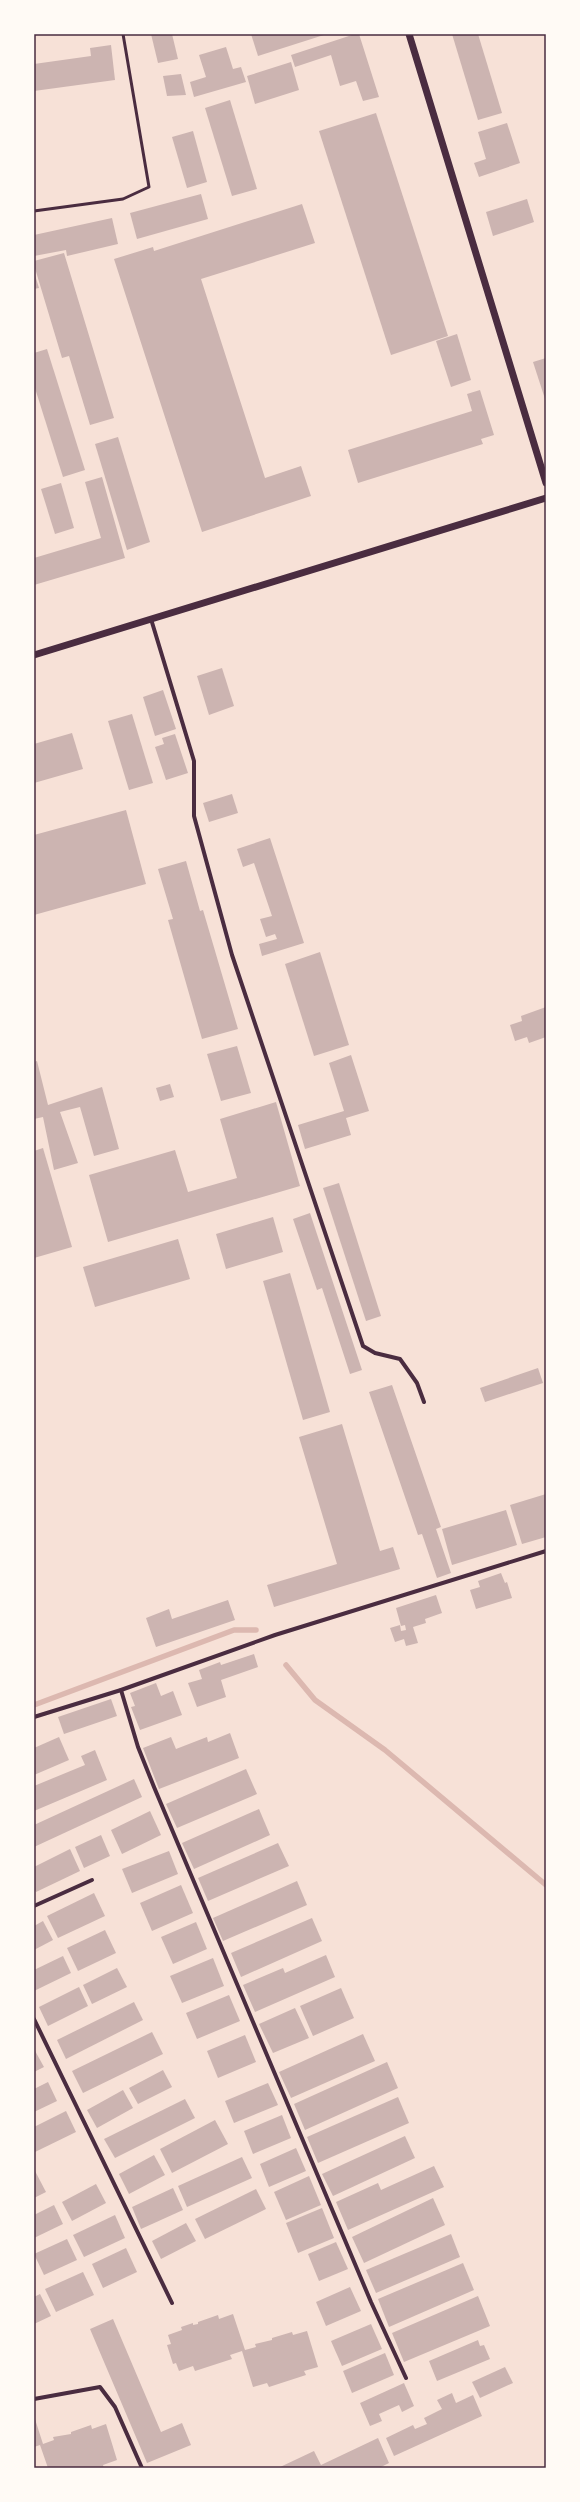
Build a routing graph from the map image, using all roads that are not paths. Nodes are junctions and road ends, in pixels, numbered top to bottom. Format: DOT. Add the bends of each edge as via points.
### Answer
graph roads {
  1 [pos="123,34"];
  2 [pos="408,34"];
  3 [pos="34,211"];
  4 [pos="546,483"];
  5 [pos="546,498"];
  6 [pos="151,619"];
  7 [pos="34,655"];
  8 [pos="424,1402"];
  9 [pos="546,1551"];
  10 [pos="121,1690"];
  11 [pos="34,1717"];
  12 [pos="92,1880"];
  13 [pos="34,1906"];
  14 [pos="34,2019"];
  15 [pos="172,2303"];
  16 [pos="406,2378"];
  17 [pos="34,2399"];
  18 [pos="142,2468"];
  1 -- 3 [label="lane" via="149,187 123,199"];
  2 -- 4 [label="street"];
  5 -- 6 [label="street"];
  6 -- 7 [label="street"];
  6 -- 8 [label="street" via="194,761 194,816 232,955 363,1346 375,1353 400,1359 417,1383"];
  9 -- 10 [label="street" via="275,1635"];
  10 -- 11 [label="street"];
  10 -- 16 [label="street" via="138,1747 154,1787 371,2302"];
  12 -- 13 [label="street"];
  14 -- 15 [label="street"];
  17 -- 18 [label="street" via="100,2387 114,2407"];
}
